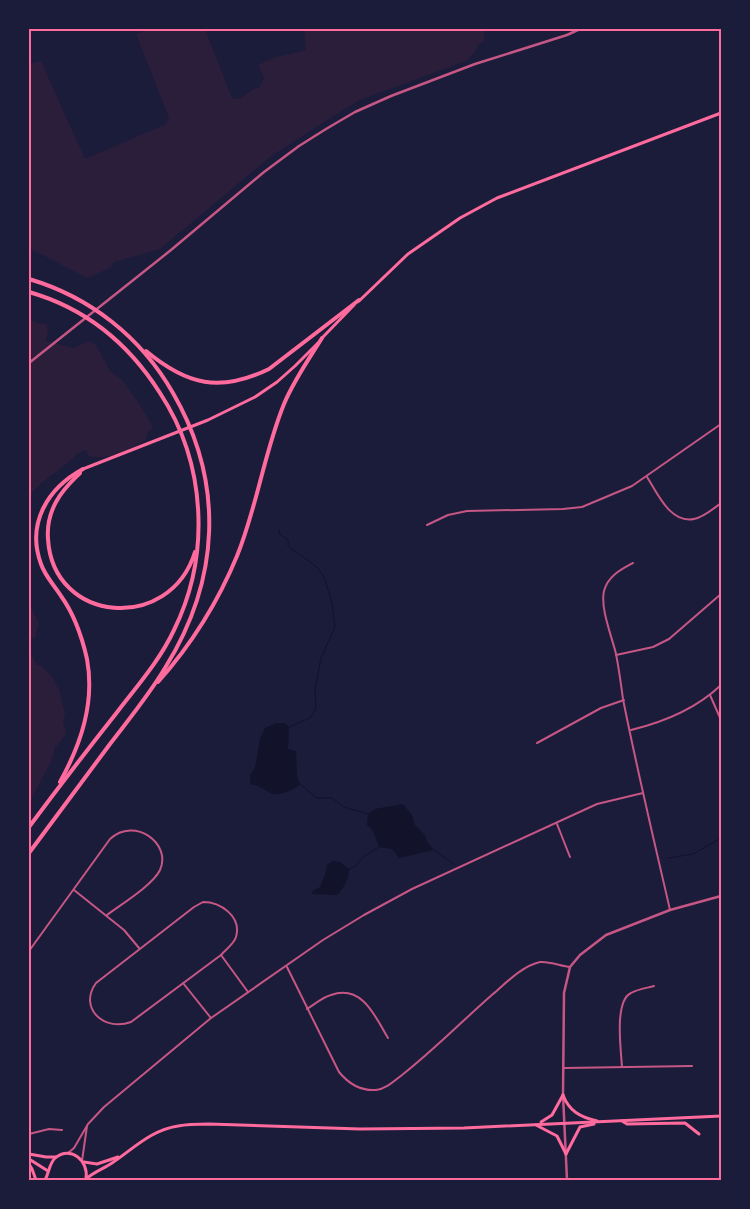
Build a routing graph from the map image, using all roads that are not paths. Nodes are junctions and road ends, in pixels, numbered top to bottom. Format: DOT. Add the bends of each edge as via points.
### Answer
graph roads {
  1 [pos="580,29"];
  2 [pos="721,113"];
  3 [pos="29,279"];
  4 [pos="29,292"];
  5 [pos="359,300"];
  6 [pos="322,338"];
  7 [pos="132,339"];
  8 [pos="29,363"];
  9 [pos="721,424"];
  10 [pos="83,469"];
  11 [pos="647,477"];
  12 [pos="721,503"];
  13 [pos="427,525"];
  14 [pos="198,542"];
  15 [pos="633,563"];
  16 [pos="721,594"];
  17 [pos="616,655"];
  18 [pos="721,685"];
  19 [pos="147,695"];
  20 [pos="710,695"];
  21 [pos="624,700"];
  22 [pos="721,720"];
  23 [pos="631,730"];
  24 [pos="537,743"];
  25 [pos="55,793"];
  26 [pos="643,793"];
  27 [pos="557,823"];
  28 [pos="29,827"];
  29 [pos="29,853"];
  30 [pos="570,856"];
  31 [pos="74,890"];
  32 [pos="721,896"];
  33 [pos="670,910"];
  34 [pos="107,915"];
  35 [pos="139,948"];
  36 [pos="29,951"];
  37 [pos="221,955"];
  38 [pos="287,966"];
  39 [pos="570,968"];
  40 [pos="183,982"];
  41 [pos="654,986"];
  42 [pos="248,992"];
  43 [pos="308,1009"];
  44 [pos="211,1018"];
  45 [pos="388,1038"];
  46 [pos="692,1066"];
  47 [pos="622,1067"];
  48 [pos="564,1068"];
  49 [pos="563,1095"];
  50 [pos="721,1116"];
  51 [pos="621,1120"];
  52 [pos="602,1122"];
  53 [pos="564,1123"];
  54 [pos="88,1124"];
  55 [pos="534,1124"];
  56 [pos="62,1130"];
  57 [pos="29,1134"];
  58 [pos="699,1134"];
  59 [pos="29,1154"];
  60 [pos="67,1154"];
  61 [pos="566,1154"];
  62 [pos="59,1156"];
  63 [pos="119,1157"];
  64 [pos="29,1159"];
  65 [pos="83,1162"];
  66 [pos="29,1164"];
  67 [pos="48,1171"];
  68 [pos="36,1180"];
  69 [pos="45,1180"];
  70 [pos="50,1180"];
  71 [pos="86,1180"];
  72 [pos="407,1180"];
  73 [pos="426,1180"];
  74 [pos="567,1180"];
  1 -- 8 [label="street" via="475,64 355,112 264,172"];
  2 -- 5 [label="main road" via="497,198 460,218 408,254"];
  3 -- 7 [label="highway" via="77,298 102,313"];
  4 -- 14 [label="highway" via="69,307 99,326 133,357 156,386 174,416 189,453 198,501"];
  5 -- 6 [label="main road"];
  5 -- 7 [label="highway" via="269,369 237,381 198,381 174,372"];
  6 -- 10 [label="main road" via="277,382 255,397 208,420"];
  6 -- 19 [label="highway" via="285,403 250,521 220,592 191,639"];
  7 -- 19 [label="highway" via="168,384 193,432 205,476 210,516 205,572 195,608 178,645"];
  9 -- 11 [label="street"];
  10 -- 14 [label="highway" via="55,503 48,535 54,567 83,598 101,606 126,609 158,599 185,573"];
  10 -- 25 [label="highway" via="51,493 41,513 37,532 41,564 74,618 89,674 88,706 80,739"];
  11 -- 12 [label="street" via="674,515 684,520 703,516"];
  11 -- 13 [label="street" via="582,507 467,511"];
  14 -- 25 [label="highway" via="194,575 174,632 150,670"];
  15 -- 17 [label="street" via="611,577 604,592"];
  16 -- 17 [label="street" via="669,639 653,647"];
  17 -- 21 [label="street"];
  18 -- 20 [label="street"];
  19 -- 29 [label="highway"];
  20 -- 22 [label="street"];
  20 -- 23 [label="street" via="679,714"];
  21 -- 23 [label="street"];
  21 -- 24 [label="street" via="602,708"];
  23 -- 26 [label="street"];
  25 -- 28 [label="highway"];
  26 -- 27 [label="street" via="597,804"];
  26 -- 33 [label="street"];
  27 -- 30 [label="street"];
  27 -- 38 [label="street" via="412,889 323,940"];
  31 -- 34 [label="street"];
  31 -- 34 [label="street" via="110,839 119,832 135,830 154,840 161,855 156,876"];
  31 -- 36 [label="street"];
  32 -- 33 [label="street"];
  33 -- 39 [label="street" via="606,935 580,955"];
  34 -- 35 [label="street"];
  35 -- 37 [label="street" via="194,907 202,902 212,902 227,910 236,929 232,944"];
  35 -- 40 [label="street" via="92,988 92,1009 99,1019 120,1025 131,1022"];
  37 -- 40 [label="street"];
  37 -- 42 [label="street"];
  38 -- 42 [label="street"];
  38 -- 43 [label="street"];
  39 -- 43 [label="street" via="544,962 523,970 410,1069 376,1090 352,1084 339,1072"];
  39 -- 48 [label="street" via="564,993"];
  40 -- 44 [label="street"];
  41 -- 47 [label="street" via="631,993 623,1001 620,1014"];
  42 -- 44 [label="street"];
  43 -- 45 [label="street" via="330,995 353,994 364,999"];
  44 -- 54 [label="street" via="104,1106"];
  46 -- 47 [label="street"];
  47 -- 48 [label="street"];
  48 -- 49 [label="street"];
  49 -- 52 [label="main road" via="573,1112"];
  49 -- 53 [label="street"];
  49 -- 55 [label="main road" via="550,1118"];
  50 -- 51 [label="main road"];
  51 -- 52 [label="main road"];
  51 -- 58 [label="main road" via="626,1124 685,1123"];
  52 -- 53 [label="main road"];
  52 -- 61 [label="main road" via="580,1127"];
  53 -- 55 [label="main road"];
  53 -- 61 [label="street"];
  54 -- 60 [label="street"];
  54 -- 65 [label="street"];
  55 -- 61 [label="main road" via="557,1136"];
  55 -- 63 [label="main road" via="464,1128 185,1125 148,1137"];
  56 -- 57 [label="street" via="49,1129"];
  59 -- 62 [label="main road"];
  60 -- 62 [label="main road"];
  60 -- 65 [label="main road"];
  61 -- 74 [label="street"];
  62 -- 67 [label="main road"];
  63 -- 65 [label="main road" via="97,1164"];
  63 -- 71 [label="main road"];
  64 -- 67 [label="main road"];
  65 -- 71 [label="main road" via="87,1170"];
  66 -- 68 [label="main road"];
  67 -- 69 [label="main road"];
  67 -- 70 [label="main road"];
  72 -- 73 [label="street"];
}
